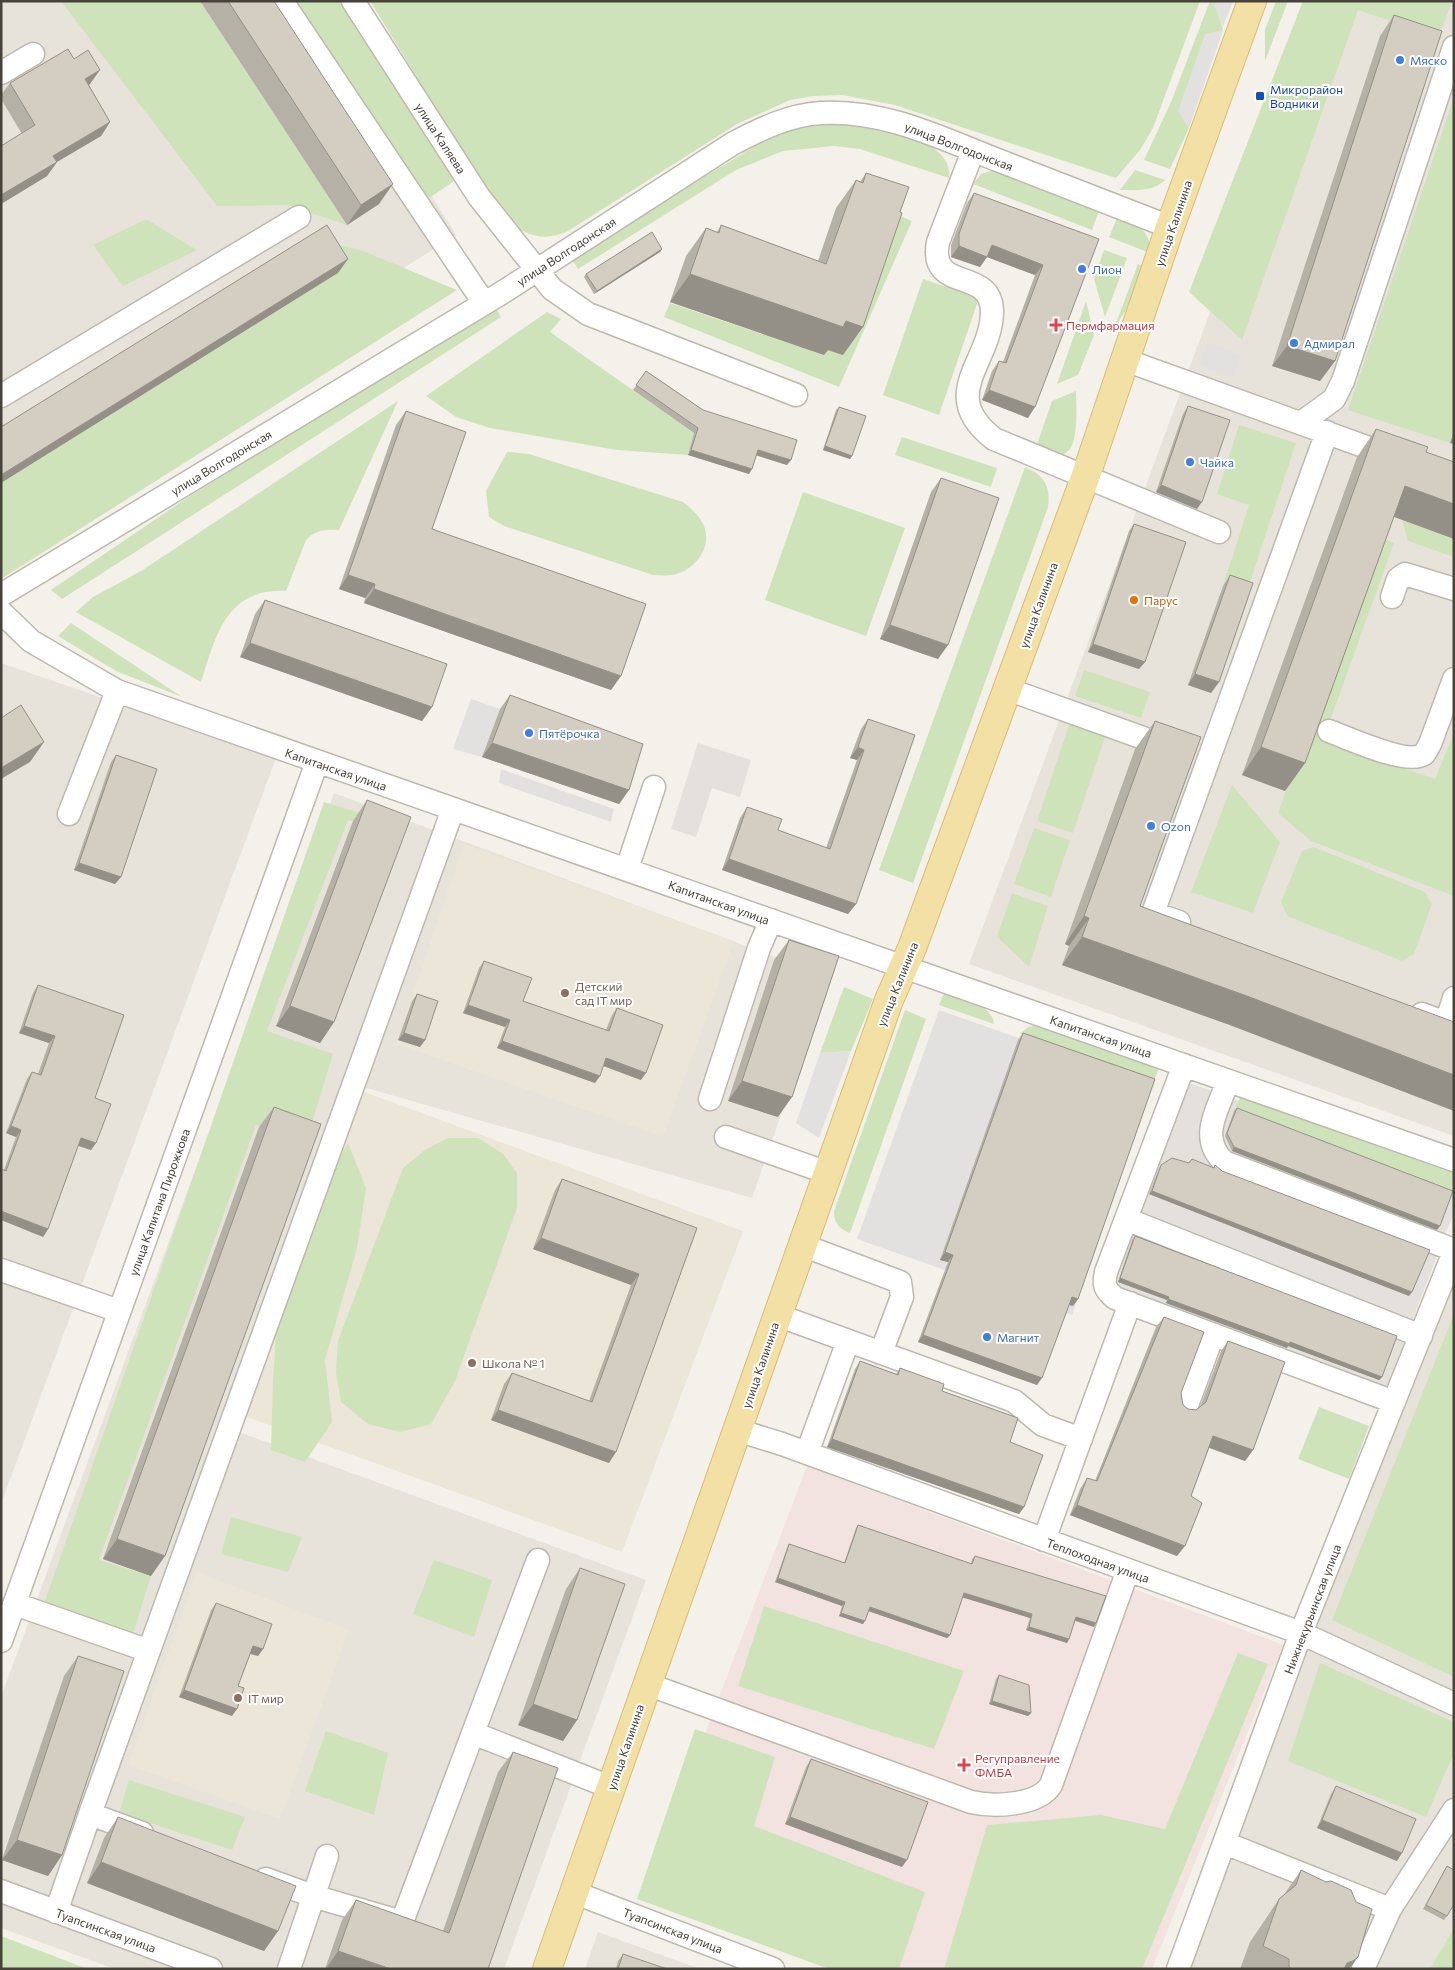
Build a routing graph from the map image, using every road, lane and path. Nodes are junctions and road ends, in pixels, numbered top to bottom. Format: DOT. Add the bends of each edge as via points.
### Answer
graph roads {
  1 [pos="282,1"];
  2 [pos="353,1"];
  3 [pos="1252,1"];
  4 [pos="1454,47"];
  5 [pos="33,54"];
  6 [pos="1,74"];
  7 [pos="973,150"];
  8 [pos="299,217"];
  9 [pos="1170,227"];
  10 [pos="536,270"];
  11 [pos="484,303"];
  12 [pos="1125,360"];
  13 [pos="796,395"];
  14 [pos="1,396"];
  15 [pos="1301,423"];
  16 [pos="1327,432"];
  17 [pos="1418,465"];
  18 [pos="1085,478"];
  19 [pos="1219,532"];
  20 [pos="1454,589"];
  21 [pos="1,595"];
  22 [pos="1392,597"];
  23 [pos="1,612"];
  24 [pos="1454,679"];
  25 [pos="1007,689"];
  26 [pos="116,691"];
  27 [pos="1329,731"];
  28 [pos="1208,761"];
  29 [pos="317,762"];
  30 [pos="654,788"];
  31 [pos="453,809"];
  32 [pos="69,814"];
  33 [pos="627,869"];
  34 [pos="772,920"];
  35 [pos="1199,930"];
  36 [pos="905,968"];
  37 [pos="1454,998"];
  38 [pos="1400,1006"];
  39 [pos="1450,1024"];
  40 [pos="1184,1065"];
  41 [pos="1228,1081"];
  42 [pos="710,1099"];
  43 [pos="726,1138"];
  44 [pos="1454,1160"];
  45 [pos="828,1173"];
  46 [pos="1126,1219"];
  47 [pos="802,1245"];
  48 [pos="1454,1251"];
  49 [pos="1,1270"];
  50 [pos="1130,1303"];
  51 [pos="120,1311"];
  52 [pos="777,1315"];
  53 [pos="1213,1335"];
  54 [pos="1421,1336"];
  55 [pos="848,1341"];
  56 [pos="881,1353"];
  57 [pos="1394,1402"];
  58 [pos="1186,1408"];
  59 [pos="737,1430"];
  60 [pos="1081,1439"];
  61 [pos="807,1453"];
  62 [pos="1044,1540"];
  63 [pos="538,1560"];
  64 [pos="1128,1570"];
  65 [pos="15,1604"];
  66 [pos="1301,1634"];
  67 [pos="1,1641"];
  68 [pos="149,1651"];
  69 [pos="647,1684"];
  70 [pos="1454,1704"];
  71 [pos="473,1734"];
  72 [pos="610,1787"];
  73 [pos="1454,1810"];
  74 [pos="90,1814"];
  75 [pos="164,1842"];
  76 [pos="1225,1843"];
  77 [pos="327,1856"];
  78 [pos="248,1872"];
  79 [pos="1,1892"];
  80 [pos="573,1892"];
  81 [pos="314,1896"];
  82 [pos="1390,1909"];
  83 [pos="56,1912"];
  84 [pos="211,1969"];
  85 [pos="288,1969"];
  86 [pos="547,1969"];
  87 [pos="773,1969"];
  88 [pos="1178,1969"];
  89 [pos="1363,1969"];
  1 -- 11 [label="street"];
  2 -- 10 [label="street, улица Каляева" via="479,197"];
  3 -- 9 [label="main road, улица Калинина"];
  4 -- 15 [label="street" via="1343,381 1334,399"];
  5 -- 6 [label="street"];
  7 -- 9 [label="street, улица Волгодонская"];
  7 -- 10 [label="street, улица Волгодонская" via="907,125 873,117 821,113 792,118 761,128 732,144"];
  7 -- 18 [label="street" via="936,255 946,273 983,289 991,304 990,324 969,387 969,411 975,422 994,439"];
  8 -- 14 [label="street"];
  9 -- 12 [label="main road, улица Калинина"];
  10 -- 11 [label="street, улица Волгодонская"];
  10 -- 13 [label="street, улица Каляева" via="558,295 588,314"];
  11 -- 21 [label="street, улица Волгодонская"];
  12 -- 15 [label="street"];
  12 -- 18 [label="main road, улица Калинина"];
  15 -- 16 [label="street"];
  16 -- 17 [label="street"];
  16 -- 28 [label="street"];
  18 -- 19 [label="street"];
  18 -- 25 [label="main road, улица Калинина"];
  20 -- 22 [label="street" via="1405,574 1398,579"];
  23 -- 26 [label="street, Капитанская улица" via="31,641"];
  24 -- 27 [label="street" via="1424,754 1414,758 1399,756"];
  25 -- 28 [label="street"];
  25 -- 36 [label="main road, улица Калинина"];
  26 -- 29 [label="street, Капитанская улица"];
  26 -- 32 [label="street"];
  28 -- 35 [label="street" via="1153,913"];
  29 -- 31 [label="street, Капитанская улица"];
  29 -- 51 [label="street, улица Капитана Пирожкова"];
  30 -- 33 [label="street"];
  31 -- 33 [label="street, Капитанская улица"];
  31 -- 68 [label="street"];
  33 -- 34 [label="street, Капитанская улица"];
  34 -- 36 [label="street, Капитанская улица"];
  34 -- 42 [label="street" via="758,948"];
  36 -- 40 [label="street, Капитанская улица"];
  36 -- 45 [label="main road, улица Калинина" via="889,1000"];
  37 -- 39 [label="street"];
  38 -- 39 [label="street"];
  40 -- 41 [label="street, Капитанская улица"];
  40 -- 46 [label="street"];
  41 -- 44 [label="street, Капитанская улица"];
  41 -- 48 [label="street" via="1210,1138 1214,1151 1224,1162"];
  43 -- 45 [label="street"];
  45 -- 47 [label="main road, улица Калинина"];
  46 -- 50 [label="street" via="1104,1282 1106,1291"];
  46 -- 54 [label="street"];
  47 -- 52 [label="main road, улица Калинина"];
  47 -- 56 [label="street" via="900,1282 902,1297"];
  48 -- 54 [label="street, Нижнекурьинская улица"];
  49 -- 51 [label="street"];
  50 -- 53 [label="street"];
  50 -- 60 [label="street"];
  51 -- 65 [label="street, улица Капитана Пирожкова"];
  52 -- 55 [label="street"];
  52 -- 59 [label="main road, улица Калинина"];
  53 -- 57 [label="street"];
  53 -- 58 [label="street"];
  54 -- 57 [label="street, Нижнекурьинская улица"];
  55 -- 56 [label="street"];
  55 -- 61 [label="street"];
  56 -- 60 [label="street" via="1014,1401 1043,1425"];
  57 -- 66 [label="street, Нижнекурьинская улица"];
  59 -- 61 [label="street, Теплоходная улица"];
  59 -- 69 [label="main road, улица Калинина"];
  60 -- 62 [label="street"];
  61 -- 62 [label="street, Теплоходная улица"];
  62 -- 64 [label="street, Теплоходная улица"];
  63 -- 71 [label="street"];
  64 -- 66 [label="street, Теплоходная улица"];
  64 -- 69 [label="street" via="1051,1785 1041,1796 1031,1800 990,1805 971,1802"];
  65 -- 67 [label="street, улица Капитана Пирожкова"];
  65 -- 68 [label="street"];
  66 -- 70 [label="street, Теплоходная улица"];
  66 -- 76 [label="street, Нижнекурьинская улица"];
  68 -- 74 [label="street"];
  69 -- 72 [label="main road, улица Калинина"];
  71 -- 72 [label="street"];
  71 -- 81 [label="street" via="402,1922"];
  72 -- 80 [label="main road, улица Калинина"];
  73 -- 82 [label="street"];
  74 -- 75 [label="street"];
  74 -- 83 [label="street"];
  76 -- 82 [label="street"];
  76 -- 88 [label="street, Нижнекурьинская улица"];
  77 -- 81 [label="street"];
  78 -- 81 [label="street"];
  79 -- 83 [label="street, Туапсинская улица"];
  80 -- 86 [label="main road, улица Калинина"];
  80 -- 87 [label="street, Туапсинская улица"];
  81 -- 85 [label="street"];
  82 -- 89 [label="street"];
  83 -- 84 [label="street, Туапсинская улица"];
}
